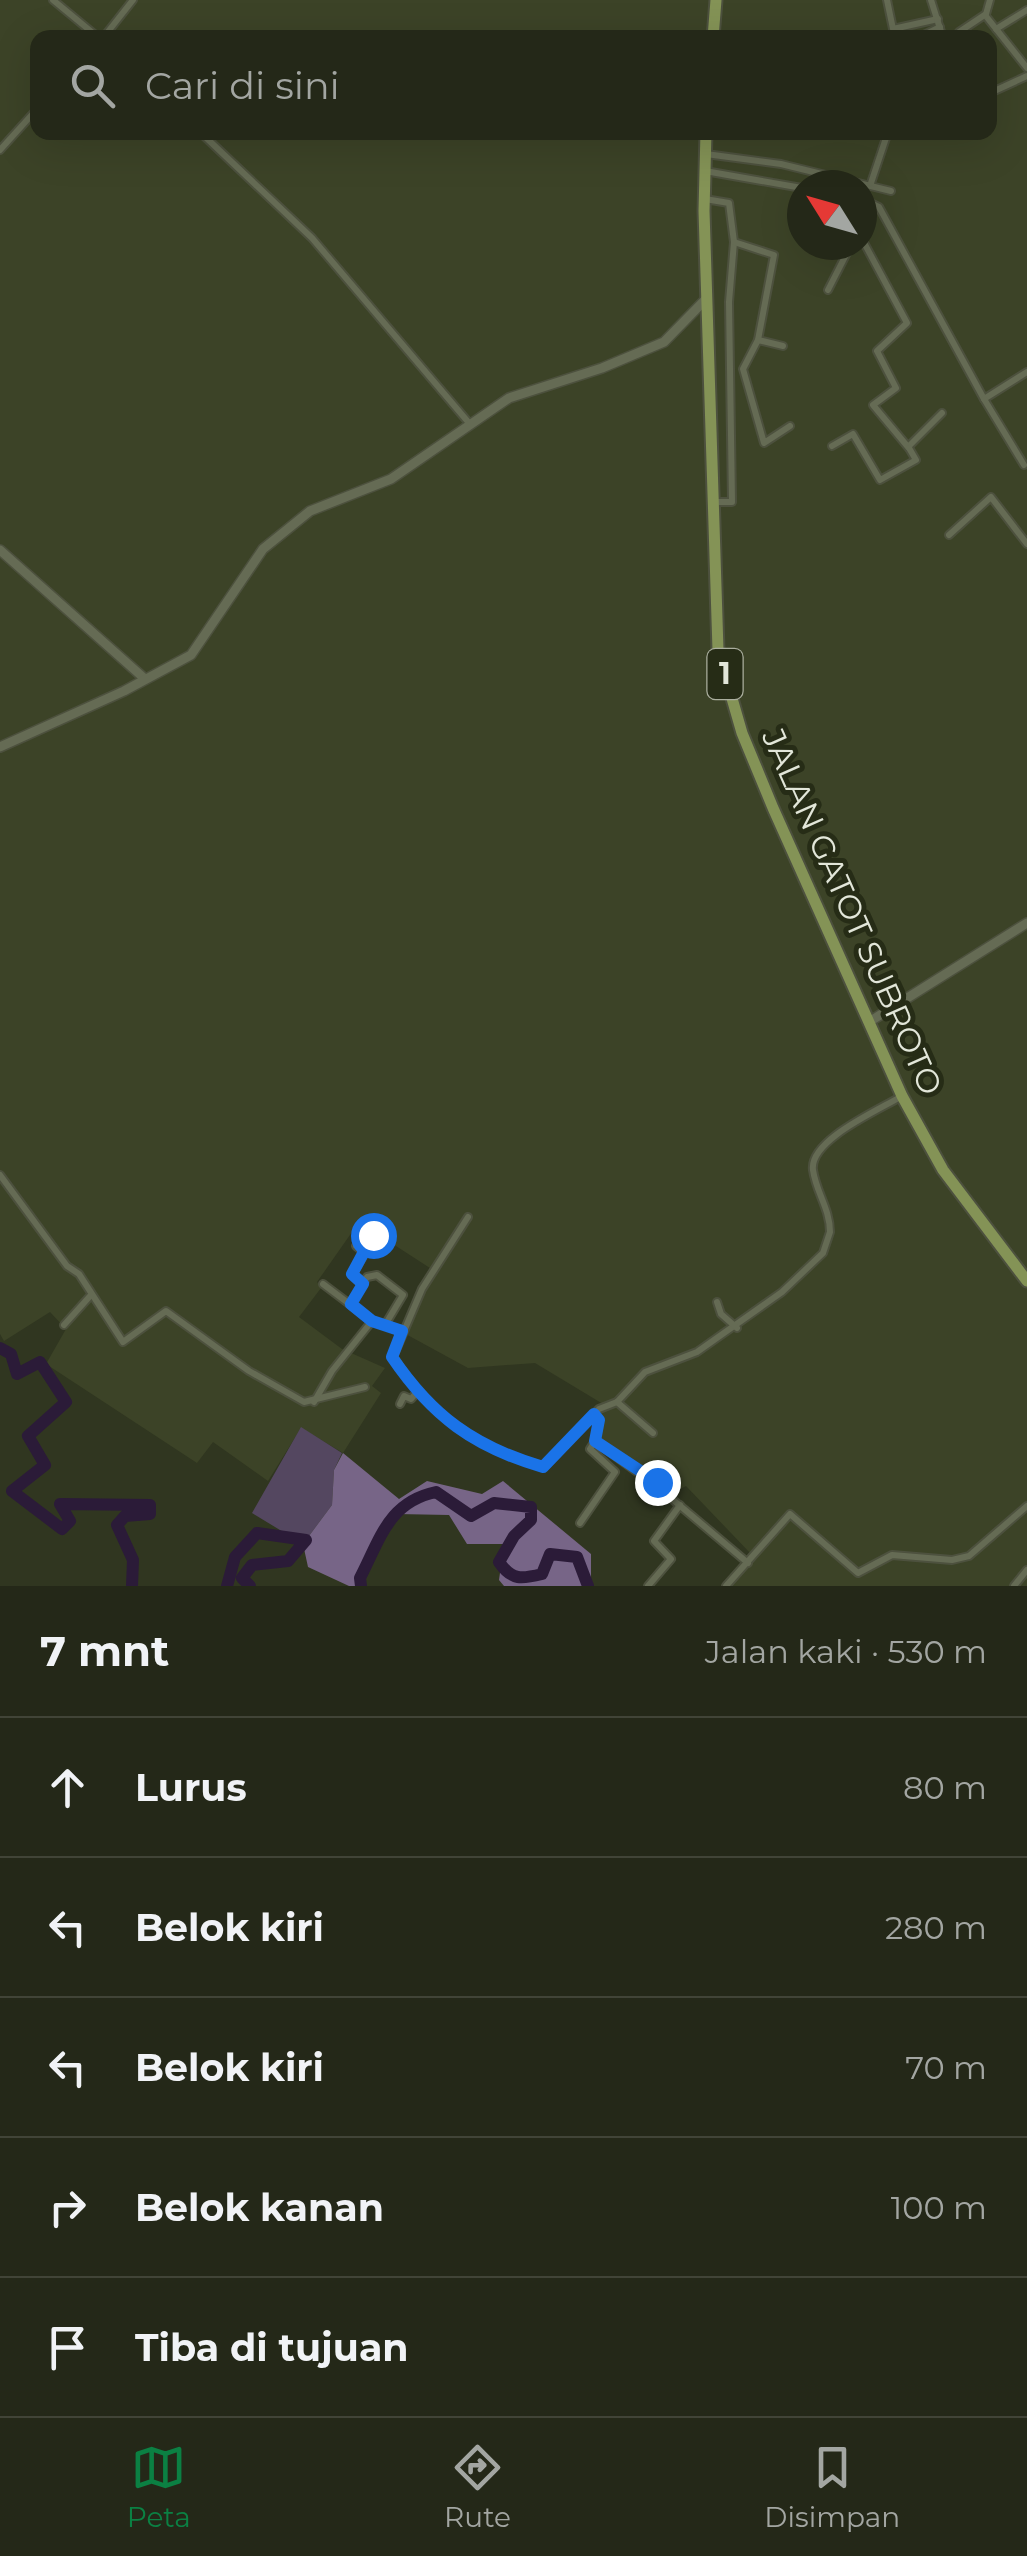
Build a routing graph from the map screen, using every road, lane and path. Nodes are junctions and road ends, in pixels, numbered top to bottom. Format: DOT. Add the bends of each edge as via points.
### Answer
graph roads {
  1 [pos="54,0"];
  2 [pos="133,0"];
  3 [pos="716,0"];
  4 [pos="887,0"];
  5 [pos="931,0"];
  6 [pos="990,0"];
  7 [pos="1027,10"];
  8 [pos="985,15"];
  9 [pos="939,23"];
  10 [pos="996,29"];
  11 [pos="91,30"];
  12 [pos="108,30"];
  13 [pos="714,30"];
  14 [pos="929,30"];
  15 [pos="940,30"];
  16 [pos="961,30"];
  17 [pos="997,30"];
  18 [pos="1027,68"];
  19 [pos="1027,76"];
  20 [pos="997,90"];
  21 [pos="30,117"];
  22 [pos="208,140"];
  23 [pos="705,140"];
  24 [pos="885,140"];
  25 [pos="0,150"];
  26 [pos="704,154"];
  27 [pos="801,170"];
  28 [pos="876,170"];
  29 [pos="704,171"];
  30 [pos="787,185"];
  31 [pos="877,186"];
  32 [pos="890,191"];
  33 [pos="704,199"];
  34 [pos="877,206"];
  35 [pos="734,242"];
  36 [pos="843,260"];
  37 [pos="874,260"];
  38 [pos="828,290"];
  39 [pos="707,292"];
  40 [pos="730,292"];
  41 [pos="758,340"];
  42 [pos="783,346"];
  43 [pos="1027,372"];
  44 [pos="984,399"];
  45 [pos="942,413"];
  46 [pos="468,423"];
  47 [pos="790,426"];
  48 [pos="832,446"];
  49 [pos="908,448"];
  50 [pos="1024,465"];
  51 [pos="713,502"];
  52 [pos="949,535"];
  53 [pos="1027,544"];
  54 [pos="0,550"];
  55 [pos="145,680"];
  56 [pos="0,747"];
  57 [pos="1027,922"];
  58 [pos="869,1022"];
  59 [pos="902,1096"];
  60 [pos="0,1175"];
  61 [pos="468,1216"];
  62 [pos="373,1235"];
  63 [pos="356,1246"];
  64 [pos="364,1252"];
  65 [pos="1027,1280"];
  66 [pos="323,1284"];
  67 [pos="363,1284"];
  68 [pos="91,1295"];
  69 [pos="717,1302"];
  70 [pos="351,1304"];
  71 [pos="372,1321"];
  72 [pos="64,1324"];
  73 [pos="385,1325"];
  74 [pos="737,1328"];
  75 [pos="402,1331"];
  76 [pos="403,1371"];
  77 [pos="398,1380"];
  78 [pos="365,1387"];
  79 [pos="418,1391"];
  80 [pos="314,1402"];
  81 [pos="617,1402"];
  82 [pos="400,1404"];
  83 [pos="594,1414"];
  84 [pos="653,1433"];
  85 [pos="595,1441"];
  86 [pos="680,1505"];
  87 [pos="1027,1506"];
  88 [pos="580,1524"];
  89 [pos="749,1564"];
  90 [pos="1027,1570"];
  91 [pos="648,1586"];
  92 [pos="726,1586"];
  93 [pos="1014,1586"];
  1 -- 11 [label="street"];
  2 -- 12 [label="street"];
  3 -- 13 [label="highway"];
  4 -- 9 [label="street" via="893,30"];
  5 -- 9 [label="street"];
  6 -- 8 [label="street"];
  7 -- 10 [label="street"];
  8 -- 10 [label="street"];
  8 -- 16 [label="street"];
  9 -- 14 [label="street"];
  9 -- 15 [label="street"];
  17 -- 18 [label="street"];
  19 -- 20 [label="street"];
  21 -- 25 [label="street"];
  22 -- 46 [label="street" via="312,238"];
  23 -- 26 [label="highway, JALAN GATOT SUBROTO / 1"];
  24 -- 28 [label="street"];
  26 -- 27 [label="street"];
  26 -- 29 [label="highway, JALAN GATOT SUBROTO / 1"];
  29 -- 30 [label="street"];
  29 -- 33 [label="highway, JALAN GATOT SUBROTO / 1"];
  31 -- 32 [label="street"];
  33 -- 35 [label="street" via="730,203"];
  33 -- 39 [label="highway, JALAN GATOT SUBROTO / 1"];
  34 -- 44 [label="street"];
  35 -- 40 [label="street"];
  35 -- 41 [label="street" via="774,254"];
  36 -- 38 [label="street"];
  37 -- 49 [label="street" via="907,318 904,330 877,351 896,388 872,404"];
  39 -- 40 [label="street"];
  39 -- 46 [label="street" via="664,342 522,392"];
  39 -- 51 [label="highway, JALAN GATOT SUBROTO / 1"];
  40 -- 51 [label="street" via="732,502"];
  41 -- 42 [label="street"];
  41 -- 47 [label="street" via="743,369 764,443"];
  43 -- 44 [label="street"];
  44 -- 50 [label="street"];
  45 -- 49 [label="street"];
  46 -- 55 [label="street" via="392,479 297,519 256,557 195,651"];
  48 -- 49 [label="street" via="853,434 880,480 916,460"];
  51 -- 58 [label="highway, JALAN GATOT SUBROTO / 1" via="716,631 731,696 772,808"];
  52 -- 53 [label="street" via="991,496"];
  54 -- 55 [label="street"];
  55 -- 56 [label="street"];
  57 -- 58 [label="street"];
  58 -- 59 [label="highway, JALAN GATOT SUBROTO / 1"];
  59 -- 65 [label="highway, JALAN GATOT SUBROTO / 1" via="943,1170"];
  59 -- 74 [label="street" via="815,1153 813,1170 830,1224 827,1247"];
  60 -- 68 [label="street"];
  61 -- 75 [label="street"];
  62 -- 64 [label="street"];
  63 -- 64 [label="street"];
  64 -- 67 [label="street" via="352,1275"];
  66 -- 70 [label="street"];
  67 -- 70 [label="street"];
  67 -- 73 [label="street" via="376,1276 403,1295"];
  68 -- 72 [label="street"];
  68 -- 80 [label="street" via="123,1342 166,1311 249,1371"];
  69 -- 74 [label="street"];
  70 -- 71 [label="street"];
  71 -- 73 [label="street"];
  71 -- 80 [label="street"];
  73 -- 75 [label="street"];
  74 -- 81 [label="street" via="682,1360 645,1372"];
  75 -- 76 [label="street" via="392,1357"];
  76 -- 77 [label="street"];
  76 -- 79 [label="street"];
  78 -- 80 [label="street"];
  79 -- 82 [label="street"];
  79 -- 83 [label="street" via="437,1414 490,1448 543,1467"];
  81 -- 83 [label="street"];
  81 -- 84 [label="street"];
  83 -- 85 [label="street"];
  85 -- 86 [label="street" via="660,1483"];
  85 -- 88 [label="street" via="590,1449 616,1472"];
  86 -- 89 [label="street"];
  86 -- 91 [label="street" via="654,1542 670,1560"];
  87 -- 89 [label="street" via="969,1556 892,1556 858,1573 790,1514"];
  89 -- 92 [label="street"];
  90 -- 93 [label="street"];
}
